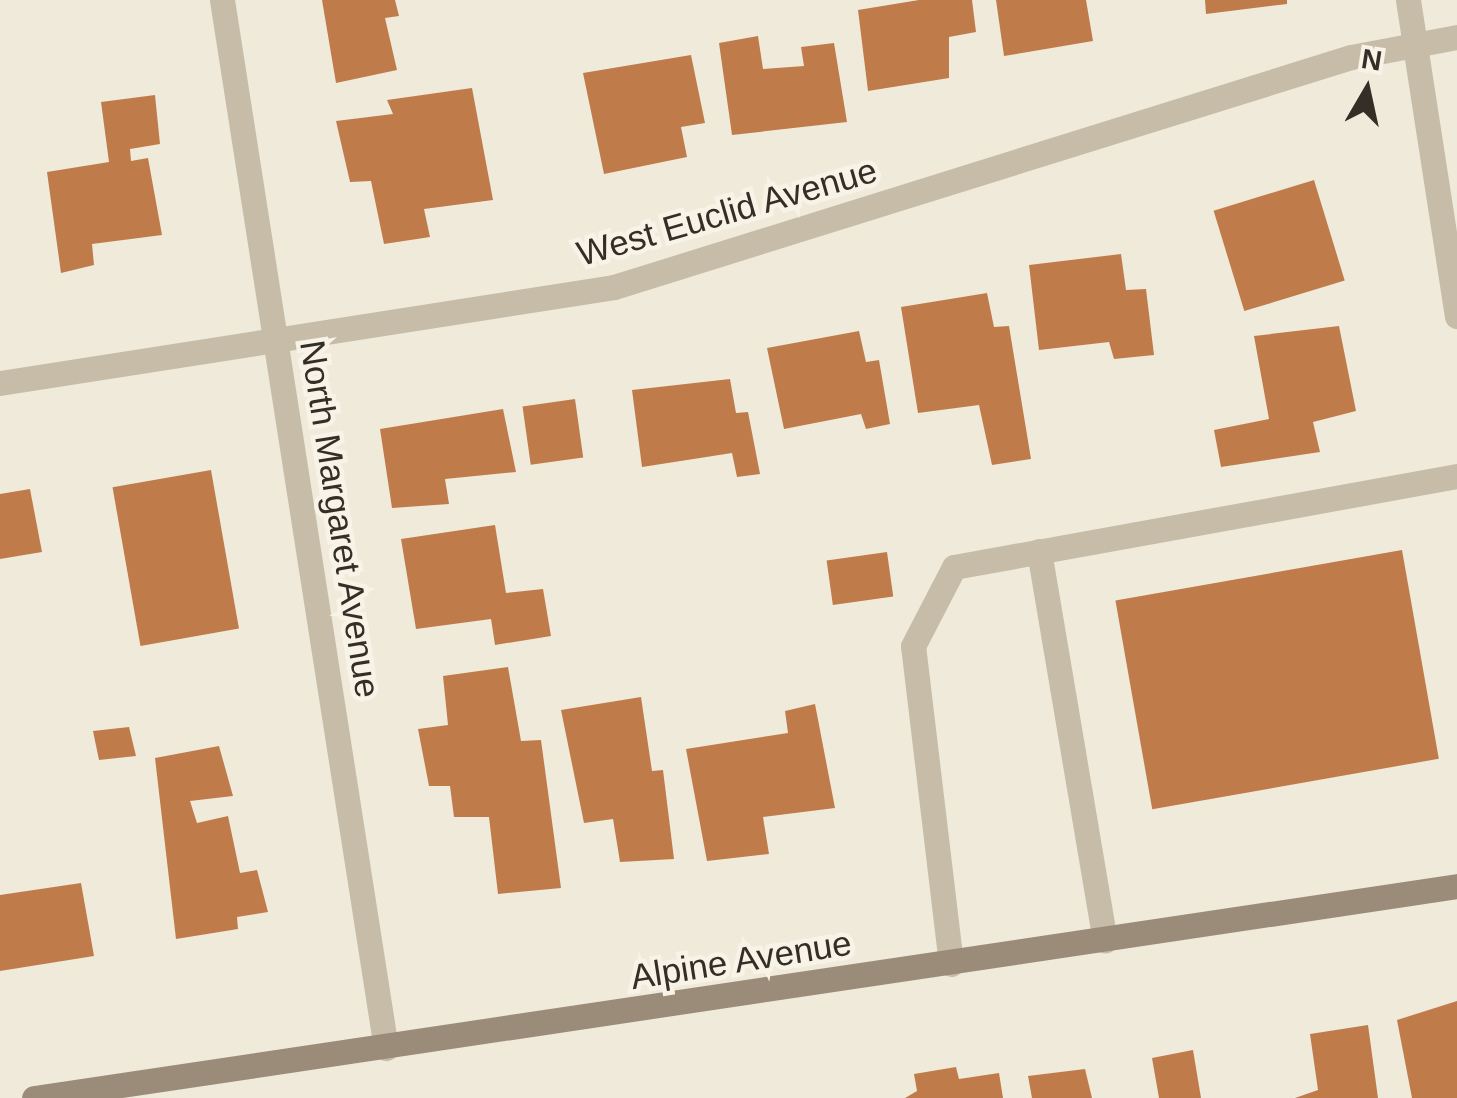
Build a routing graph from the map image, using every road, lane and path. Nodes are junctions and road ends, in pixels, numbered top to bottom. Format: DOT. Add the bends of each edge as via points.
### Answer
graph roads {
  1 [pos="222,0"];
  2 [pos="1408,0"];
  3 [pos="1457,37"];
  4 [pos="1414,43"];
  5 [pos="1457,316"];
  6 [pos="277,342"];
  7 [pos="0,383"];
  8 [pos="1457,476"];
  9 [pos="1039,552"];
  10 [pos="1457,886"];
  11 [pos="1105,940"];
  12 [pos="951,964"];
  13 [pos="386,1048"];
  14 [pos="34,1098"];
  1 -- 6 [label="street, North Margaret Avenue"];
  2 -- 4 [label="street"];
  3 -- 4 [label="street, West Euclid Avenue"];
  4 -- 5 [label="street"];
  4 -- 6 [label="street, West Euclid Avenue" via="614,287"];
  6 -- 7 [label="street, West Euclid Avenue"];
  6 -- 13 [label="street, North Margaret Avenue"];
  8 -- 9 [label="street"];
  9 -- 11 [label="street"];
  9 -- 12 [label="street" via="954,567 913,646"];
  10 -- 11 [label="street, Alpine Avenue"];
  11 -- 12 [label="street, Alpine Avenue"];
  12 -- 13 [label="street, Alpine Avenue"];
  13 -- 14 [label="street, Alpine Avenue"];
}
